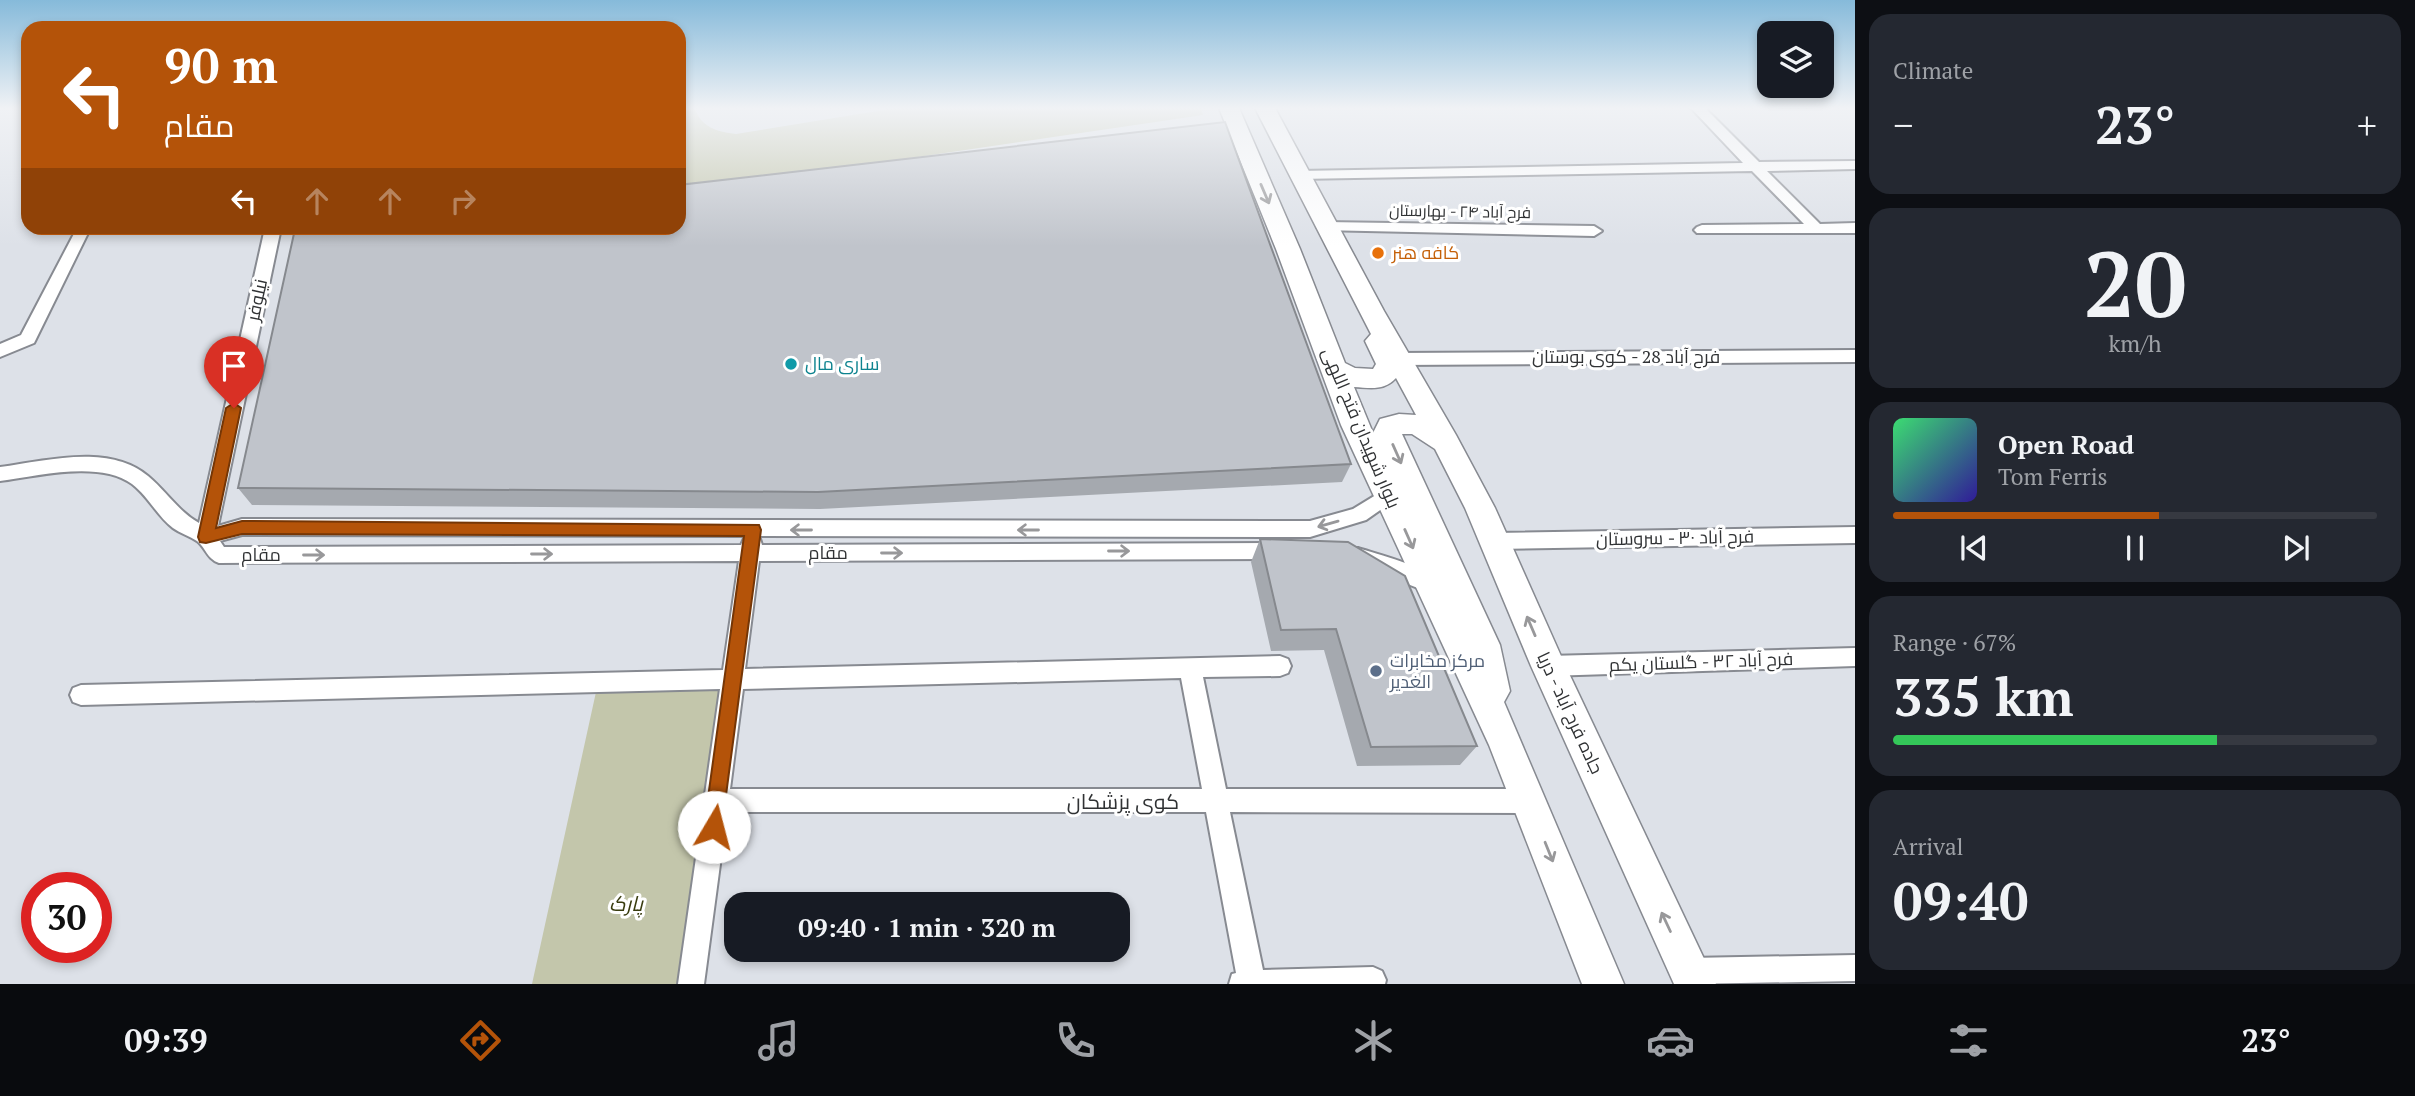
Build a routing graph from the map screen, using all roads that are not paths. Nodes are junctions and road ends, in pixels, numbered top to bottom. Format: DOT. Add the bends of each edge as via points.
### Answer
graph roads {
  1 [pos="1248,154"];
  2 [pos="1288,154"];
  3 [pos="1742,154"];
  4 [pos="1855,165"];
  5 [pos="1754,166"];
  6 [pos="1298,174"];
  7 [pos="1325,227"];
  8 [pos="1816,228"];
  9 [pos="1855,228"];
  10 [pos="1702,230"];
  11 [pos="1594,231"];
  12 [pos="79,235"];
  13 [pos="271,235"];
  14 [pos="1348,268"];
  15 [pos="0,351"];
  16 [pos="1855,356"];
  17 [pos="1397,359"];
  18 [pos="1334,369"];
  19 [pos="1446,442"];
  20 [pos="0,474"];
  21 [pos="1389,494"];
  22 [pos="753,530"];
  23 [pos="1855,535"];
  24 [pos="206,537"];
  25 [pos="1495,541"];
  26 [pos="1296,550"];
  27 [pos="1335,552"];
  28 [pos="750,554"];
  29 [pos="1428,583"];
  30 [pos="1855,657"];
  31 [pos="1280,666"];
  32 [pos="1548,666"];
  33 [pos="1190,668"];
  34 [pos="733,679"];
  35 [pos="81,695"];
  36 [pos="1506,743"];
  37 [pos="718,800"];
  38 [pos="1529,801"];
  39 [pos="1218,802"];
  40 [pos="1855,968"];
  41 [pos="1692,978"];
  42 [pos="1373,980"];
  43 [pos="691,984"];
  44 [pos="1241,984"];
  45 [pos="1252,984"];
  46 [pos="1603,984"];
  1 -- 18 [label="main road, بلوار شهیدان فتح اللهی, one-way"];
  2 -- 6 [label="main road"];
  3 -- 5 [label="street"];
  4 -- 5 [label="street"];
  5 -- 6 [label="street"];
  5 -- 8 [label="street"];
  6 -- 7 [label="main road"];
  7 -- 11 [label="street, فرح آباد ۲۴ - بهارستان"];
  7 -- 14 [label="main road"];
  8 -- 9 [label="street"];
  8 -- 10 [label="street"];
  12 -- 15 [label="street" via="28,338"];
  13 -- 24 [label="street, نیلوفر"];
  14 -- 17 [label="main road"];
  14 -- 18 [label="main road" via="1348,282 1389,364 1379,379 1351,377"];
  16 -- 17 [label="street, فرح آباد 28 - کوی بوستان"];
  17 -- 19 [label="main road"];
  18 -- 21 [label="main road, بلوار شهیدان فتح اللهی"];
  19 -- 25 [label="main road, جاده فرح آباد - دریا"];
  19 -- 36 [label="main road, one-way" via="1415,423 1390,426 1387,433 1483,645"];
  20 -- 24 [label="street" via="110,465 138,478 178,521"];
  21 -- 22 [label="street, مقام, one-way" via="1359,515 1310,529"];
  21 -- 29 [label="main road, بلوار شهیدان فتح اللهی, one-way"];
  22 -- 24 [label="street, مقام" via="242,527"];
  22 -- 28 [label="street"];
  23 -- 25 [label="street, فرح آباد ۳۰ - سروستان"];
  24 -- 28 [label="street, مقام, one-way" via="219,555"];
  32 -- 25 [label="main road, جاده فرح آباد - دریا, one-way"];
  28 -- 26 [label="street, مقام, one-way"];
  27 -- 29 [label="street" via="1367,557"];
  28 -- 34 [label="street"];
  29 -- 36 [label="main road, بلوار شهیدان فتح اللهی"];
  30 -- 32 [label="street, فرح آباد ۳۲ - گلستان یکم"];
  31 -- 33 [label="street"];
  41 -- 32 [label="main road, جاده فرح آباد - دریا, one-way"];
  33 -- 34 [label="street"];
  33 -- 39 [label="street"];
  34 -- 35 [label="street"];
  34 -- 37 [label="street"];
  36 -- 38 [label="main road"];
  37 -- 39 [label="street, کوی پزشکان"];
  37 -- 43 [label="street"];
  38 -- 39 [label="street, کوی پزشکان"];
  38 -- 46 [label="main road, one-way"];
  39 -- 45 [label="street"];
  40 -- 41 [label="street"];
  42 -- 45 [label="street"];
  44 -- 45 [label="street"];
}
